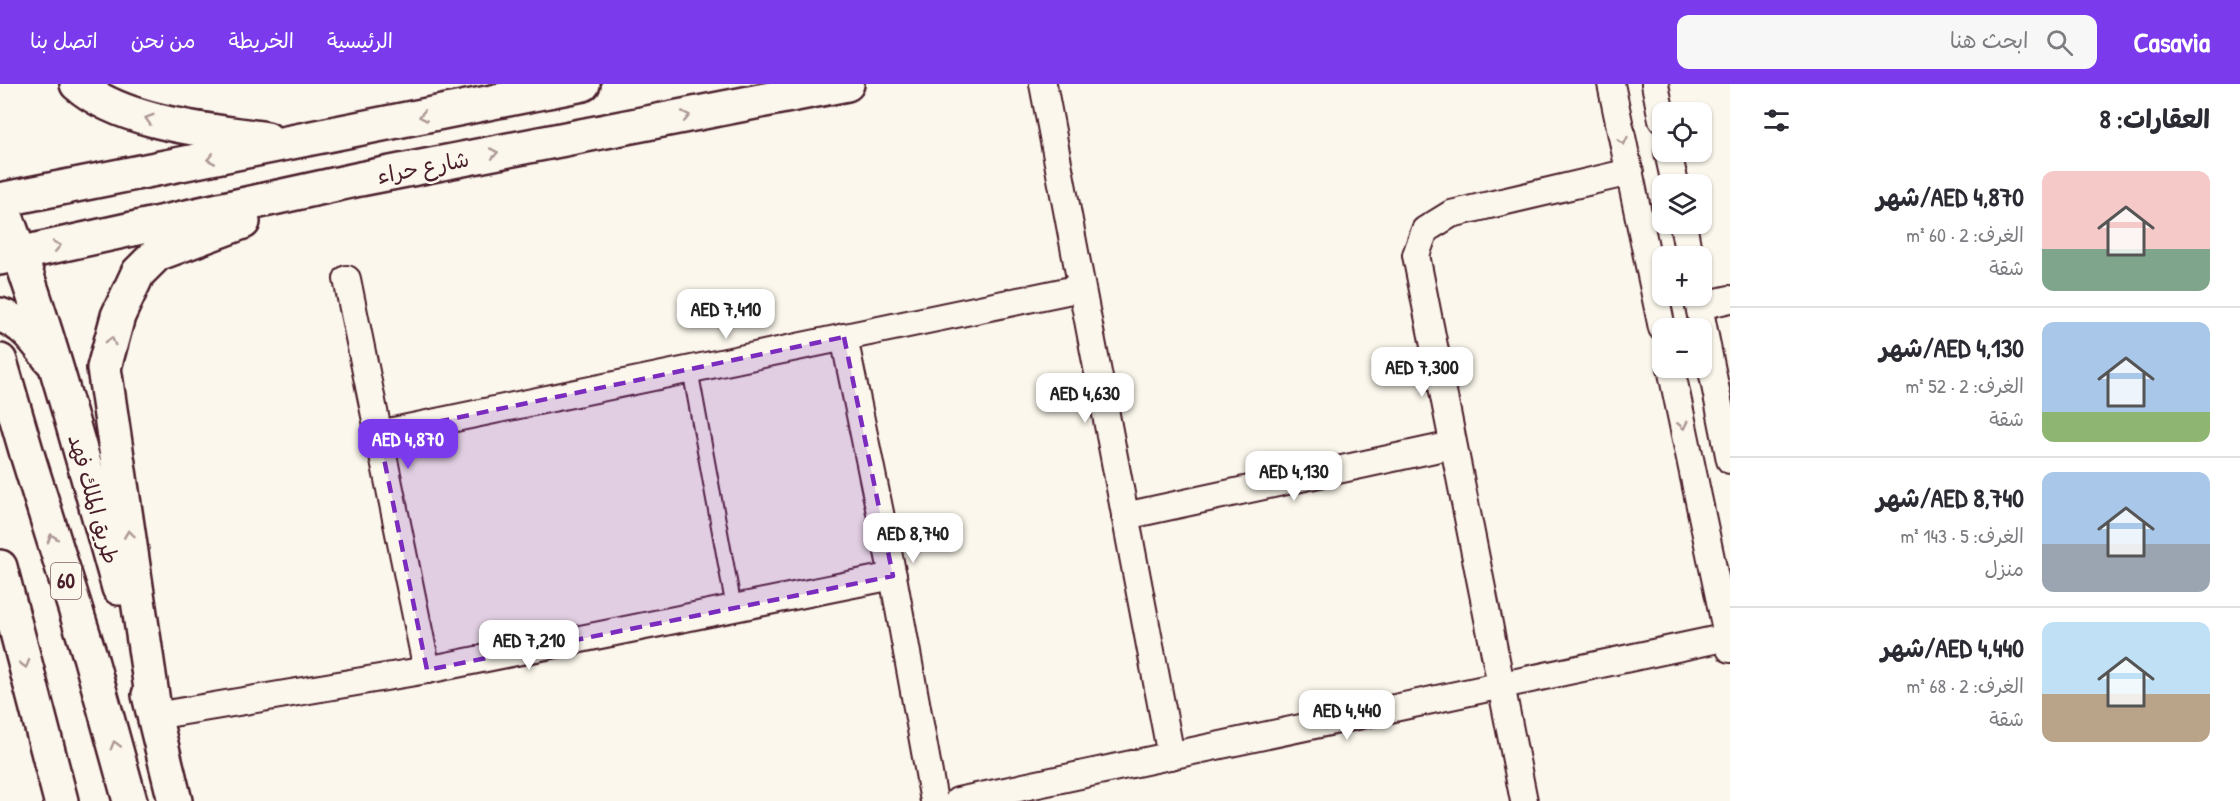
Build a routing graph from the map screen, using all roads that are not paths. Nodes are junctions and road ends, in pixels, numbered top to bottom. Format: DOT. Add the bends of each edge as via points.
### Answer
graph roads {
  1 [pos="77,84"];
  2 [pos="583,84"];
  3 [pos="847,84"];
  4 [pos="1043,84"];
  5 [pos="1611,84"];
  6 [pos="1655,84"];
  7 [pos="1658,102"];
  8 [pos="290,143"];
  9 [pos="1629,172"];
  10 [pos="360,179"];
  11 [pos="0,200"];
  12 [pos="10,256"];
  13 [pos="347,279"];
  14 [pos="1082,288"];
  15 [pos="1730,299"];
  16 [pos="1712,300"];
  17 [pos="1699,306"];
  18 [pos="0,315"];
  19 [pos="1660,318"];
  20 [pos="844,337"];
  21 [pos="0,361"];
  22 [pos="690,369"];
  23 [pos="58,370"];
  24 [pos="1673,378"];
  25 [pos="379,434"];
  26 [pos="1453,445"];
  27 [pos="1730,460"];
  28 [pos="1125,516"];
  29 [pos="0,567"];
  30 [pos="893,576"];
  31 [pos="734,608"];
  32 [pos="1729,643"];
  33 [pos="427,670"];
  34 [pos="1501,686"];
  35 [pos="155,716"];
  36 [pos="1171,756"];
  37 [pos="61,801"];
  38 [pos="130,801"];
  39 [pos="175,801"];
  40 [pos="934,801"];
  41 [pos="958,801"];
  42 [pos="1524,801"];
  8 -- 1 [label="main road, one-way" via="150,120 89,94"];
  2 -- 8 [label="main road, one-way"];
  10 -- 3 [label="main road, شارع حراء, one-way"];
  4 -- 14 [label="street"];
  5 -- 9 [label="street, one-way"];
  6 -- 7 [label="street"];
  8 -- 11 [label="main road, one-way"];
  9 -- 19 [label="street"];
  9 -- 26 [label="street" via="1451,214 1425,230 1416,255"];
  12 -- 10 [label="main road, شارع حراء, one-way"];
  35 -- 10 [label="main road, one-way" via="104,368 118,316 138,273 157,254"];
  11 -- 12 [label="main road, طريق الملك فهد"];
  12 -- 23 [label="main road, طريق الملك فهد"];
  13 -- 25 [label="street"];
  14 -- 20 [label="street"];
  14 -- 28 [label="street"];
  15 -- 16 [label="street"];
  17 -- 27 [label="street"];
  18 -- 23 [label="main road" via="33,336"];
  20 -- 22 [label="street"];
  20 -- 30 [label="street"];
  38 -- 21 [label="main road, 60, one-way"];
  22 -- 25 [label="street"];
  22 -- 31 [label="lane"];
  23 -- 35 [label="main road, طريق الملك فهد"];
  24 -- 32 [label="street, one-way"];
  25 -- 33 [label="street"];
  26 -- 28 [label="street"];
  26 -- 34 [label="street"];
  28 -- 36 [label="street"];
  29 -- 37 [label="main road, one-way"];
  30 -- 31 [label="street"];
  30 -- 40 [label="street"];
  31 -- 33 [label="street"];
  32 -- 34 [label="street"];
  33 -- 35 [label="street"];
  34 -- 36 [label="street"];
  34 -- 42 [label="street"];
  35 -- 39 [label="main road, طريق الملك فهد"];
  36 -- 41 [label="street"];
}
